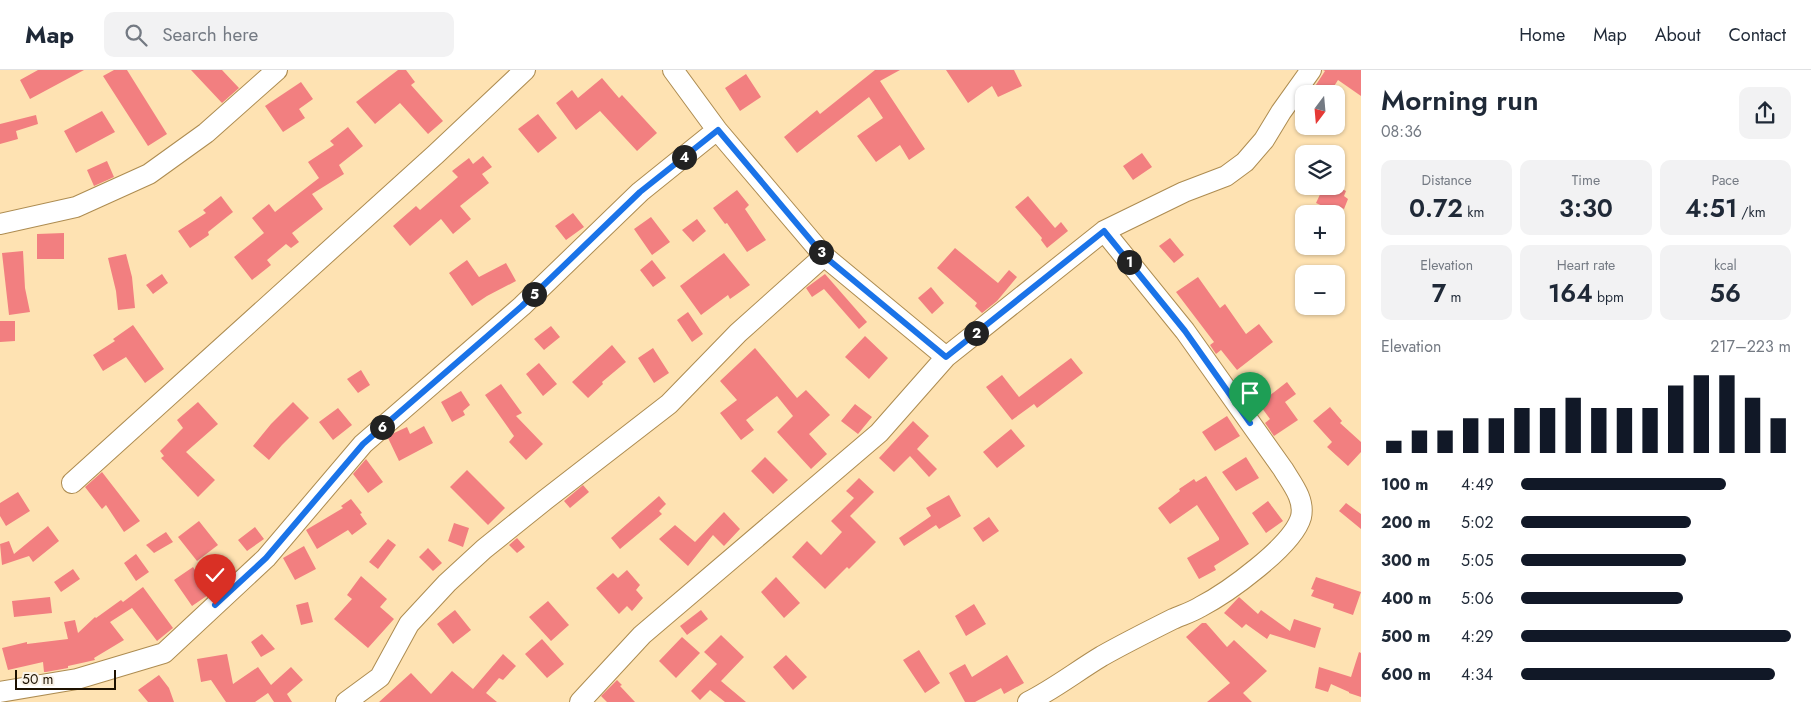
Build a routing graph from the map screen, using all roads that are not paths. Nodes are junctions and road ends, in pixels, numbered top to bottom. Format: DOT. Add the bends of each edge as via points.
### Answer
graph roads {
  1 [pos="277,70"];
  2 [pos="525,70"];
  3 [pos="673,70"];
  4 [pos="1311,70"];
  5 [pos="718,130"];
  6 [pos="0,224"];
  7 [pos="1104,231"];
  8 [pos="824,256"];
  9 [pos="946,357"];
  10 [pos="72,483"];
  11 [pos="0,692"];
  12 [pos="346,702"];
  13 [pos="580,702"];
  14 [pos="1028,702"];
  1 -- 6 [label="street" via="206,134 149,174 76,207"];
  2 -- 10 [label="street"];
  3 -- 5 [label="street"];
  4 -- 7 [label="street" via="1264,140 1245,162 1226,176 1184,192"];
  5 -- 8 [label="street"];
  5 -- 11 [label="street" via="640,192 522,306 363,444 266,558 164,653 77,679"];
  7 -- 9 [label="street"];
  7 -- 14 [label="street" via="1185,331 1283,469 1302,503 1301,518 1291,537 1266,561 1222,593 1102,656 1051,691"];
  8 -- 9 [label="street"];
  8 -- 12 [label="street" via="738,333 669,404 531,511 447,583 409,624 380,677"];
  9 -- 13 [label="street" via="879,433 642,635"];
}
